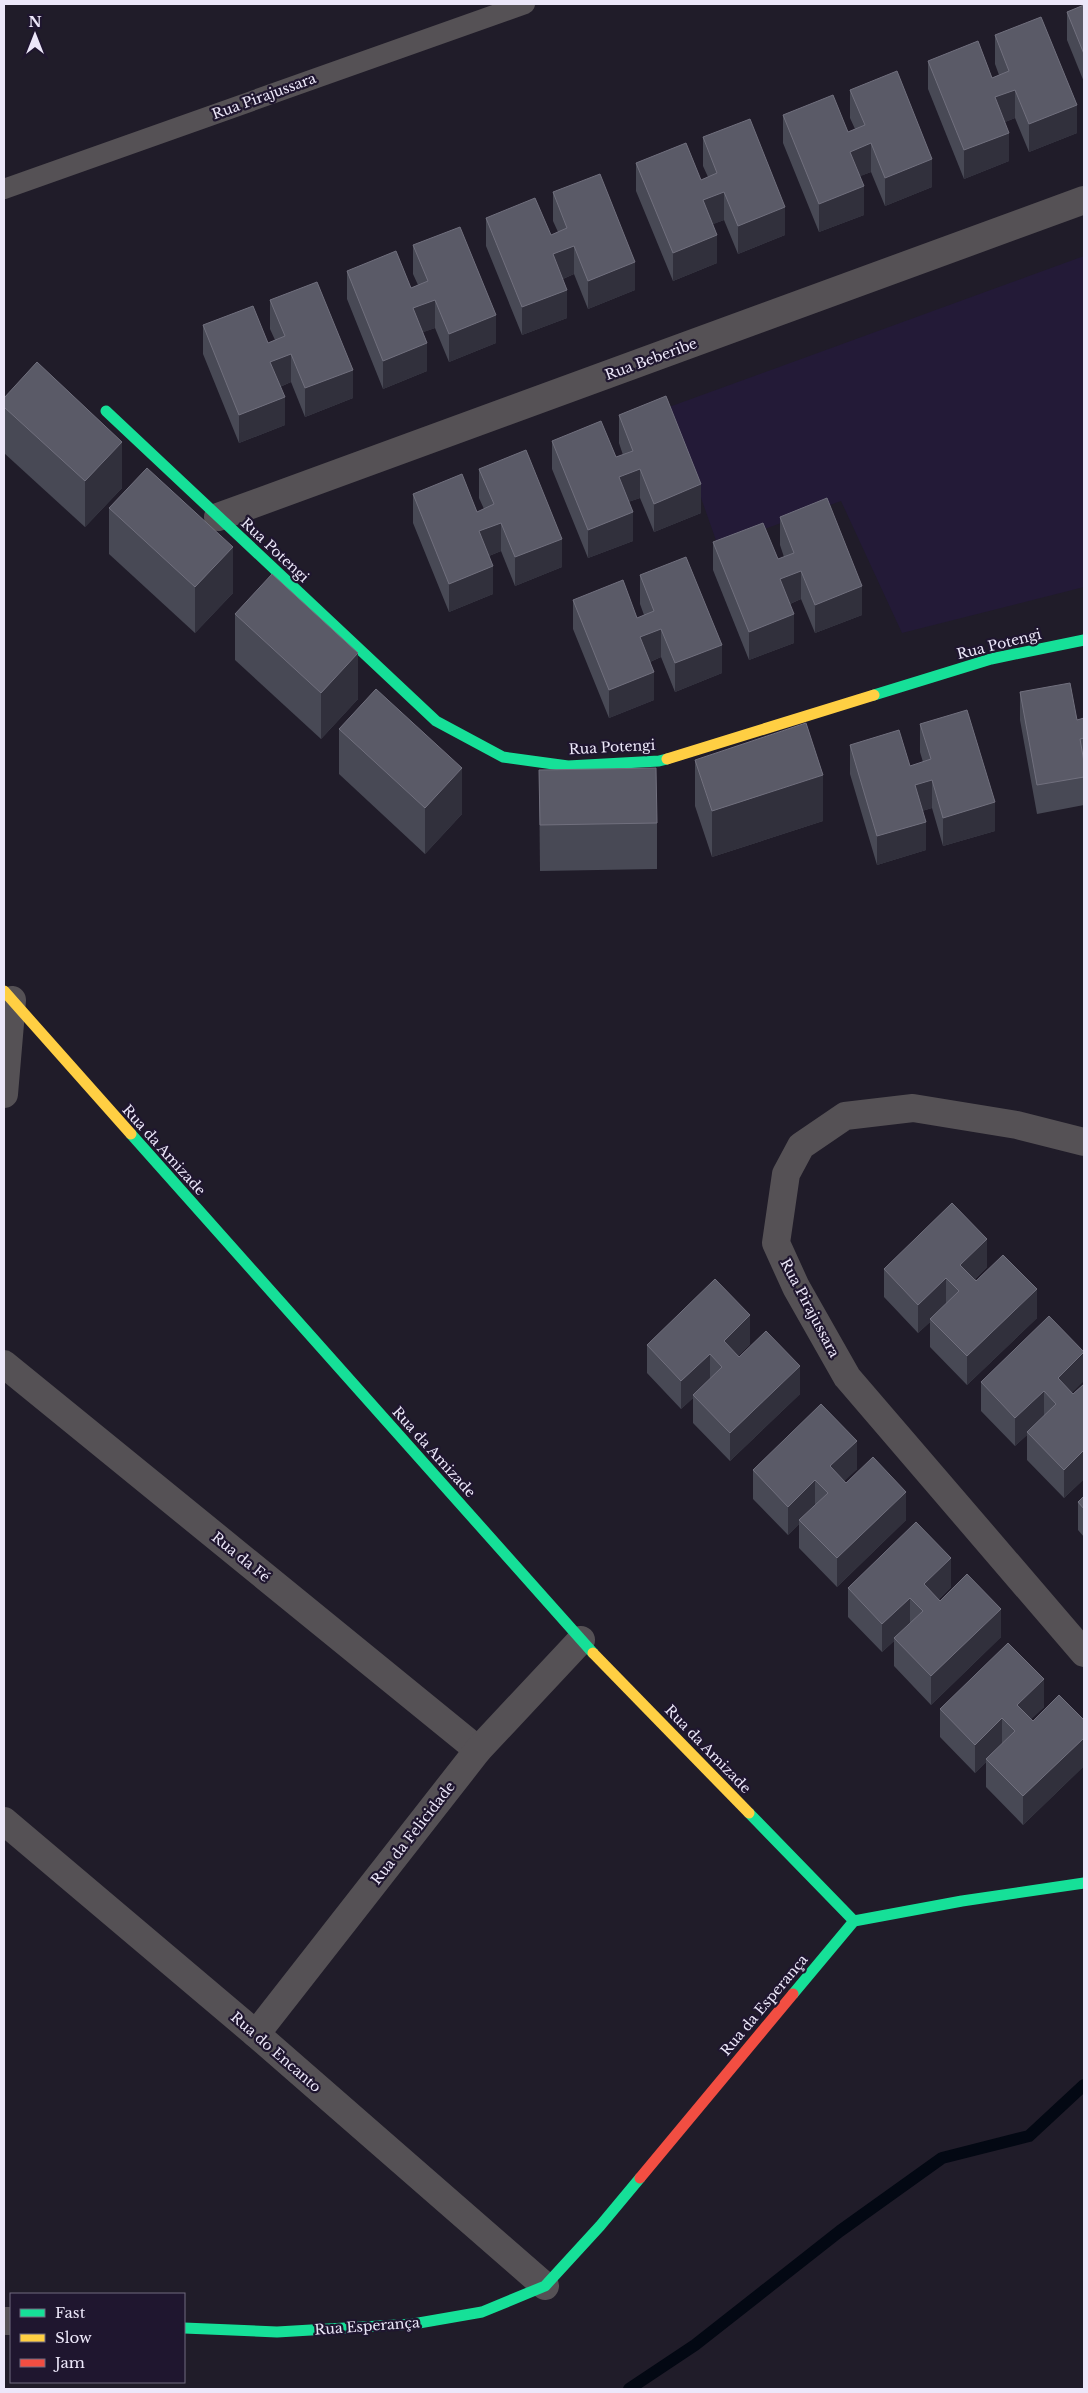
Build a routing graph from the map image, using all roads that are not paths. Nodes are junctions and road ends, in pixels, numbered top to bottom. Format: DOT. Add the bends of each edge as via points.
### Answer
graph roads {
  1 [pos="525,4"];
  2 [pos="4,188"];
  3 [pos="1084,200"];
  4 [pos="106,411"];
  5 [pos="218,517"];
  6 [pos="1084,640"];
  7 [pos="8,996"];
  8 [pos="4,1094"];
  9 [pos="1084,1142"];
  10 [pos="4,1364"];
  11 [pos="581,1640"];
  12 [pos="1084,1653"];
  13 [pos="478,1750"];
  14 [pos="4,1820"];
  15 [pos="1084,1884"];
  16 [pos="854,1921"];
  17 [pos="256,2034"];
  18 [pos="545,2286"];
  19 [pos="185,2328"];
  1 -- 2 [label="lane, Rua Pirajussara"];
  3 -- 5 [label="street, Rua Beberibe"];
  4 -- 5 [label="street, Rua Potengi"];
  5 -- 6 [label="street, Rua Potengi" via="436,721 503,757 568,766 660,760 991,659"];
  7 -- 8 [label="street"];
  7 -- 11 [label="street, Rua da Amizade"];
  9 -- 12 [label="street, Rua Pirajussara" via="1017,1125 913,1108 845,1116 800,1146 786,1174 776,1243 796,1287 847,1377"];
  10 -- 13 [label="street, Rua da Fé"];
  11 -- 13 [label="street, Rua da Felicidade"];
  11 -- 16 [label="street, Rua da Amizade"];
  13 -- 17 [label="street, Rua da Felicidade"];
  14 -- 17 [label="street, Rua do Encanto"];
  15 -- 16 [label="street" via="962,1901"];
  16 -- 18 [label="street, Rua da Esperança" via="600,2226"];
  17 -- 18 [label="street, Rua do Encanto"];
  18 -- 19 [label="street, Rua Esperança" via="482,2312 413,2324 277,2332"];
}
